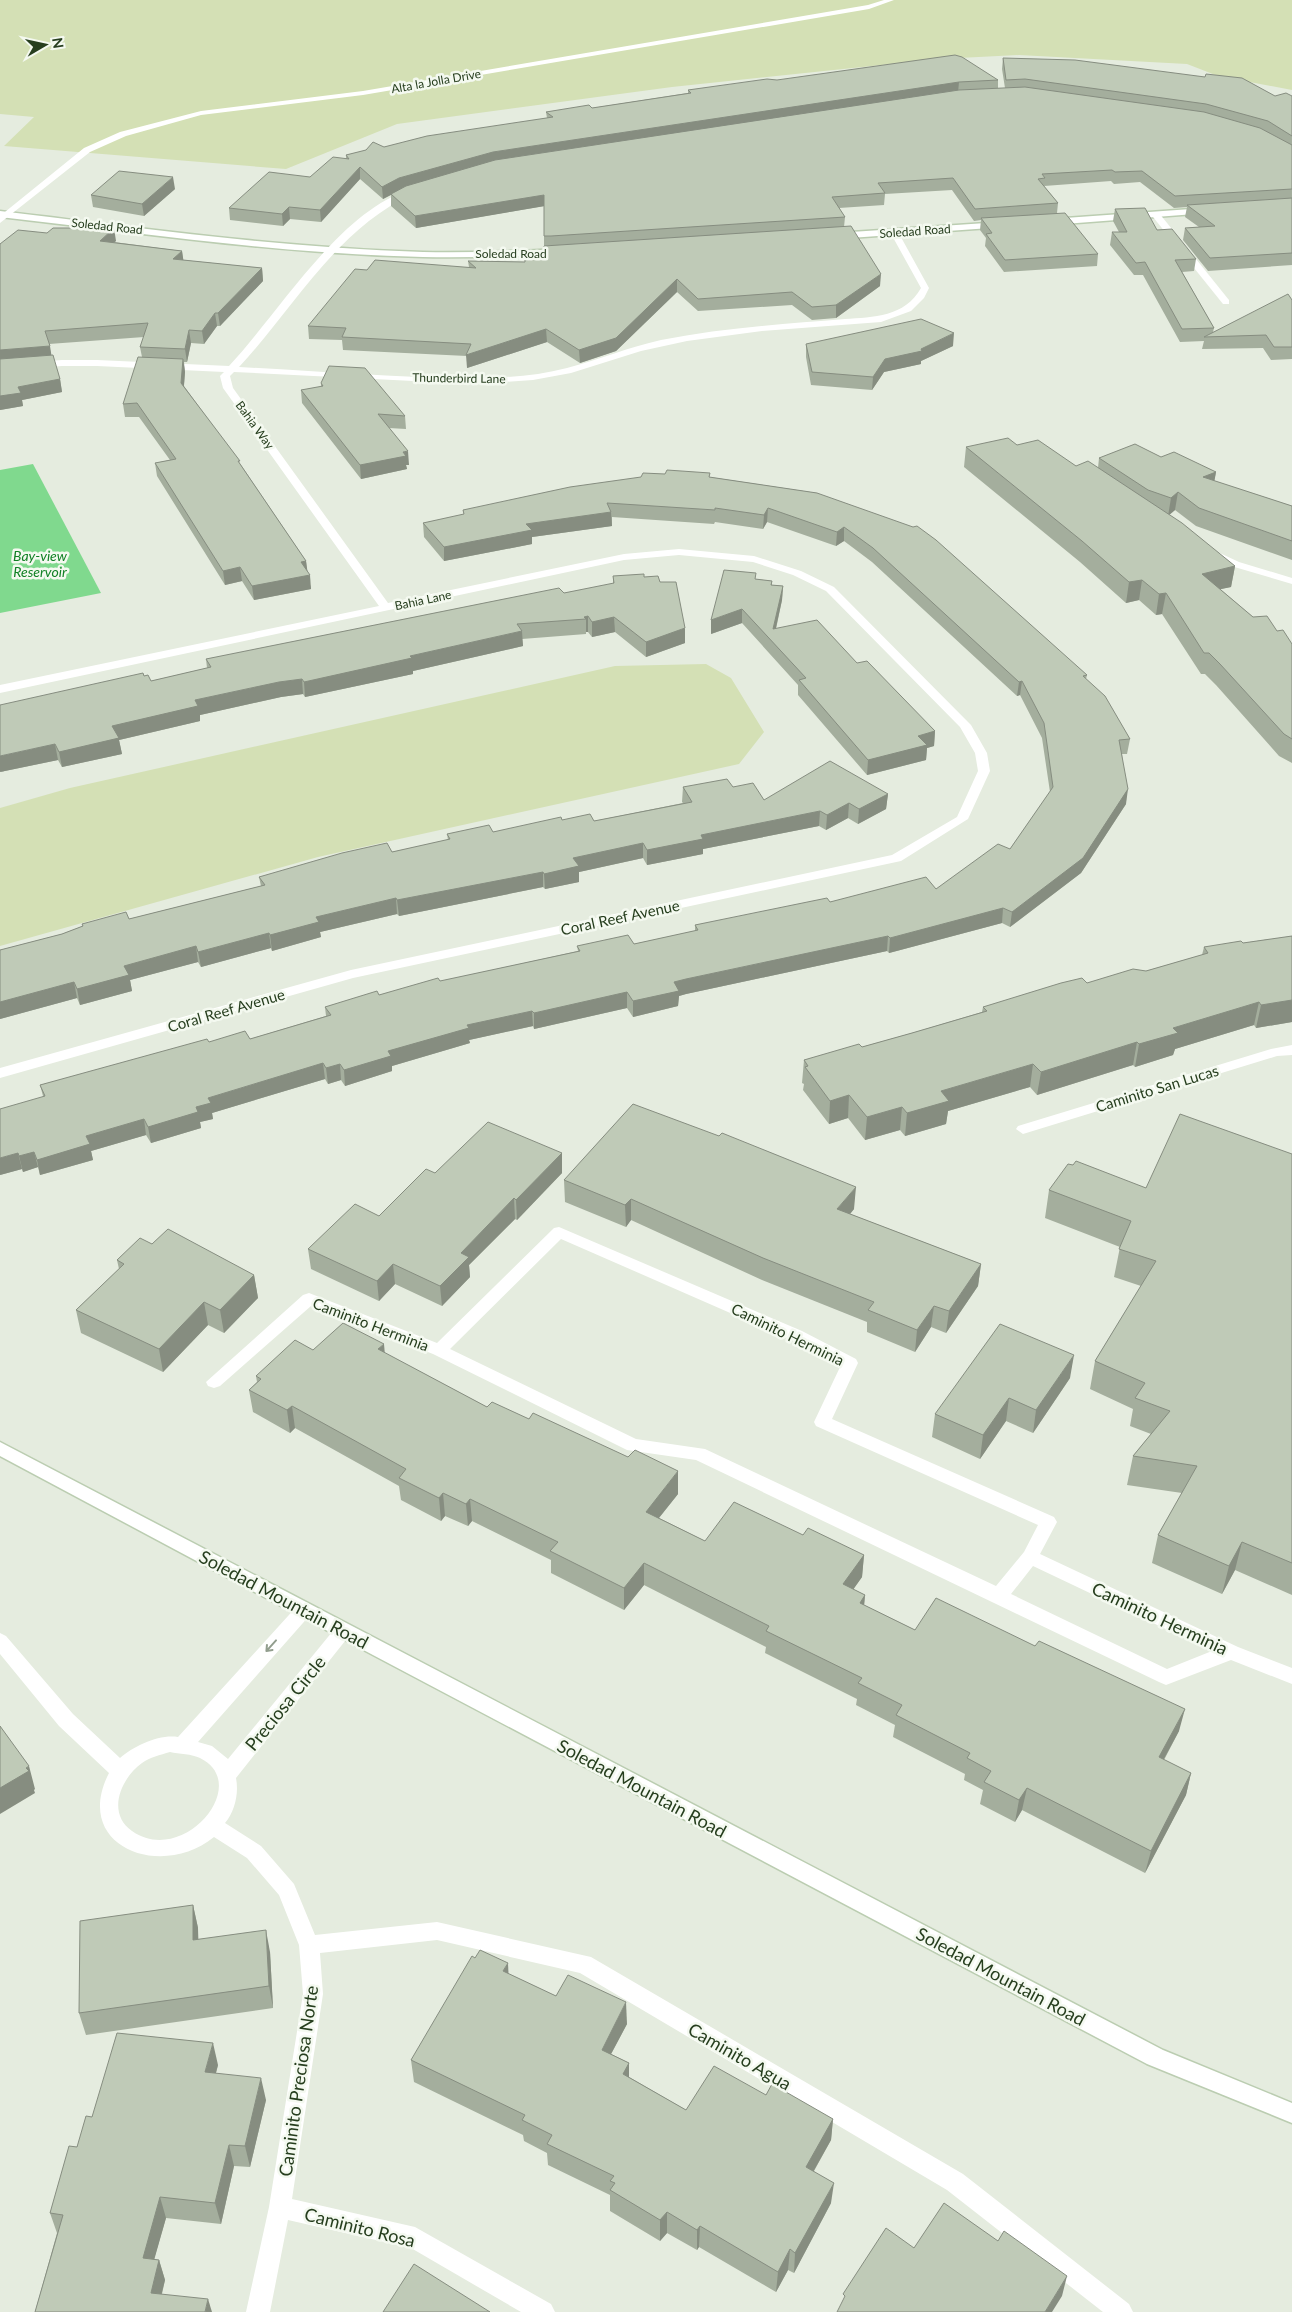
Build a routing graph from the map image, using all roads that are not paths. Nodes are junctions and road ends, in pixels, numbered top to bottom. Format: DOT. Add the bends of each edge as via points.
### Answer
graph roads {
  1 [pos="891,0"];
  2 [pos="421,189"];
  3 [pos="1214,211"];
  4 [pos="1156,215"];
  5 [pos="2,216"];
  6 [pos="1039,223"];
  7 [pos="1010,224"];
  8 [pos="894,232"];
  9 [pos="825,236"];
  10 [pos="334,250"];
  11 [pos="571,252"];
  12 [pos="1226,302"];
  13 [pos="0,368"];
  14 [pos="232,369"];
  15 [pos="1201,548"];
  16 [pos="1292,581"];
  17 [pos="839,600"];
  18 [pos="386,608"];
  19 [pos="0,689"];
  20 [pos="1292,1050"];
  21 [pos="0,1073"];
  22 [pos="1023,1129"];
  23 [pos="439,1350"];
  24 [pos="214,1382"];
  25 [pos="0,1448"];
  26 [pos="1030,1557"];
  27 [pos="999,1596"];
  28 [pos="304,1610"];
  29 [pos="343,1631"];
  30 [pos="0,1641"];
  31 [pos="1231,1652"];
  32 [pos="1292,1676"];
  33 [pos="183,1745"];
  34 [pos="120,1772"];
  35 [pos="227,1774"];
  36 [pos="213,1826"];
  37 [pos="308,1945"];
  38 [pos="1292,2113"];
  39 [pos="280,2207"];
  40 [pos="258,2312"];
  41 [pos="543,2312"];
  42 [pos="1121,2312"];
  1 -- 5 [label="street, Alta la Jolla Drive" via="869,7 363,93 201,113 123,134 87,150"];
  2 -- 10 [label="street" via="403,194 370,212"];
  3 -- 4 [label="street"];
  4 -- 6 [label="street"];
  4 -- 12 [label="street"];
  5 -- 10 [label="street, Soledad Road"];
  7 -- 8 [label="street, Soledad Road"];
  8 -- 9 [label="street, Soledad Road"];
  8 -- 14 [label="street, Thunderbird Lane" via="925,288 922,298 904,312 872,321 735,330 660,343 566,371 521,379 473,381"];
  10 -- 11 [label="street, Soledad Road"];
  10 -- 14 [label="street"];
  13 -- 14 [label="street, Thunderbird Lane" via="97,362"];
  14 -- 18 [label="street, Bahia Way" via="226,376 228,388"];
  15 -- 16 [label="street" via="1235,564"];
  17 -- 18 [label="street, Bahia Lane" via="830,589 797,573 754,559 679,552 624,557"];
  17 -- 21 [label="street, Coral Reef Avenue" via="965,724 981,753 984,771 962,819 896,858 351,974"];
  18 -- 19 [label="street, Bahia Lane"];
  20 -- 22 [label="street, Caminito San Lucas" via="1276,1052"];
  23 -- 24 [label="street, Caminito Herminia" via="310,1298"];
  23 -- 26 [label="street, Caminito Herminia" via="560,1232 796,1335 850,1362 822,1422 1048,1522"];
  23 -- 27 [label="street, Caminito Herminia" via="632,1445 699,1454"];
  25 -- 28 [label="street, Soledad Mountain Road"];
  26 -- 27 [label="street, Caminito Herminia"];
  26 -- 31 [label="street, Caminito Herminia"];
  27 -- 31 [label="street" via="1166,1677"];
  28 -- 29 [label="street, Soledad Mountain Road"];
  28 -- 33 [label="street, one-way"];
  29 -- 35 [label="street, Preciosa Circle"];
  29 -- 38 [label="street, Soledad Mountain Road" via="1156,2057"];
  30 -- 34 [label="street" via="66,1720"];
  31 -- 32 [label="street, Caminito Herminia"];
  33 -- 34 [label="street" via="170,1744 151,1749 133,1758"];
  33 -- 35 [label="street" via="205,1751"];
  34 -- 36 [label="street" via="111,1787 108,1804 111,1820 120,1835 135,1845 177,1848 197,1839"];
  35 -- 36 [label="street" via="230,1792 225,1810"];
  36 -- 37 [label="street, Caminito Preciosa Norte" via="254,1852 287,1890"];
  37 -- 39 [label="street, Caminito Preciosa Norte" via="313,1994"];
  37 -- 42 [label="street, Caminito Agua" via="437,1931 584,1964 955,2182"];
  39 -- 40 [label="street, Caminito Preciosa Norte"];
  39 -- 41 [label="street, Caminito Rosa" via="415,2238"];
}
